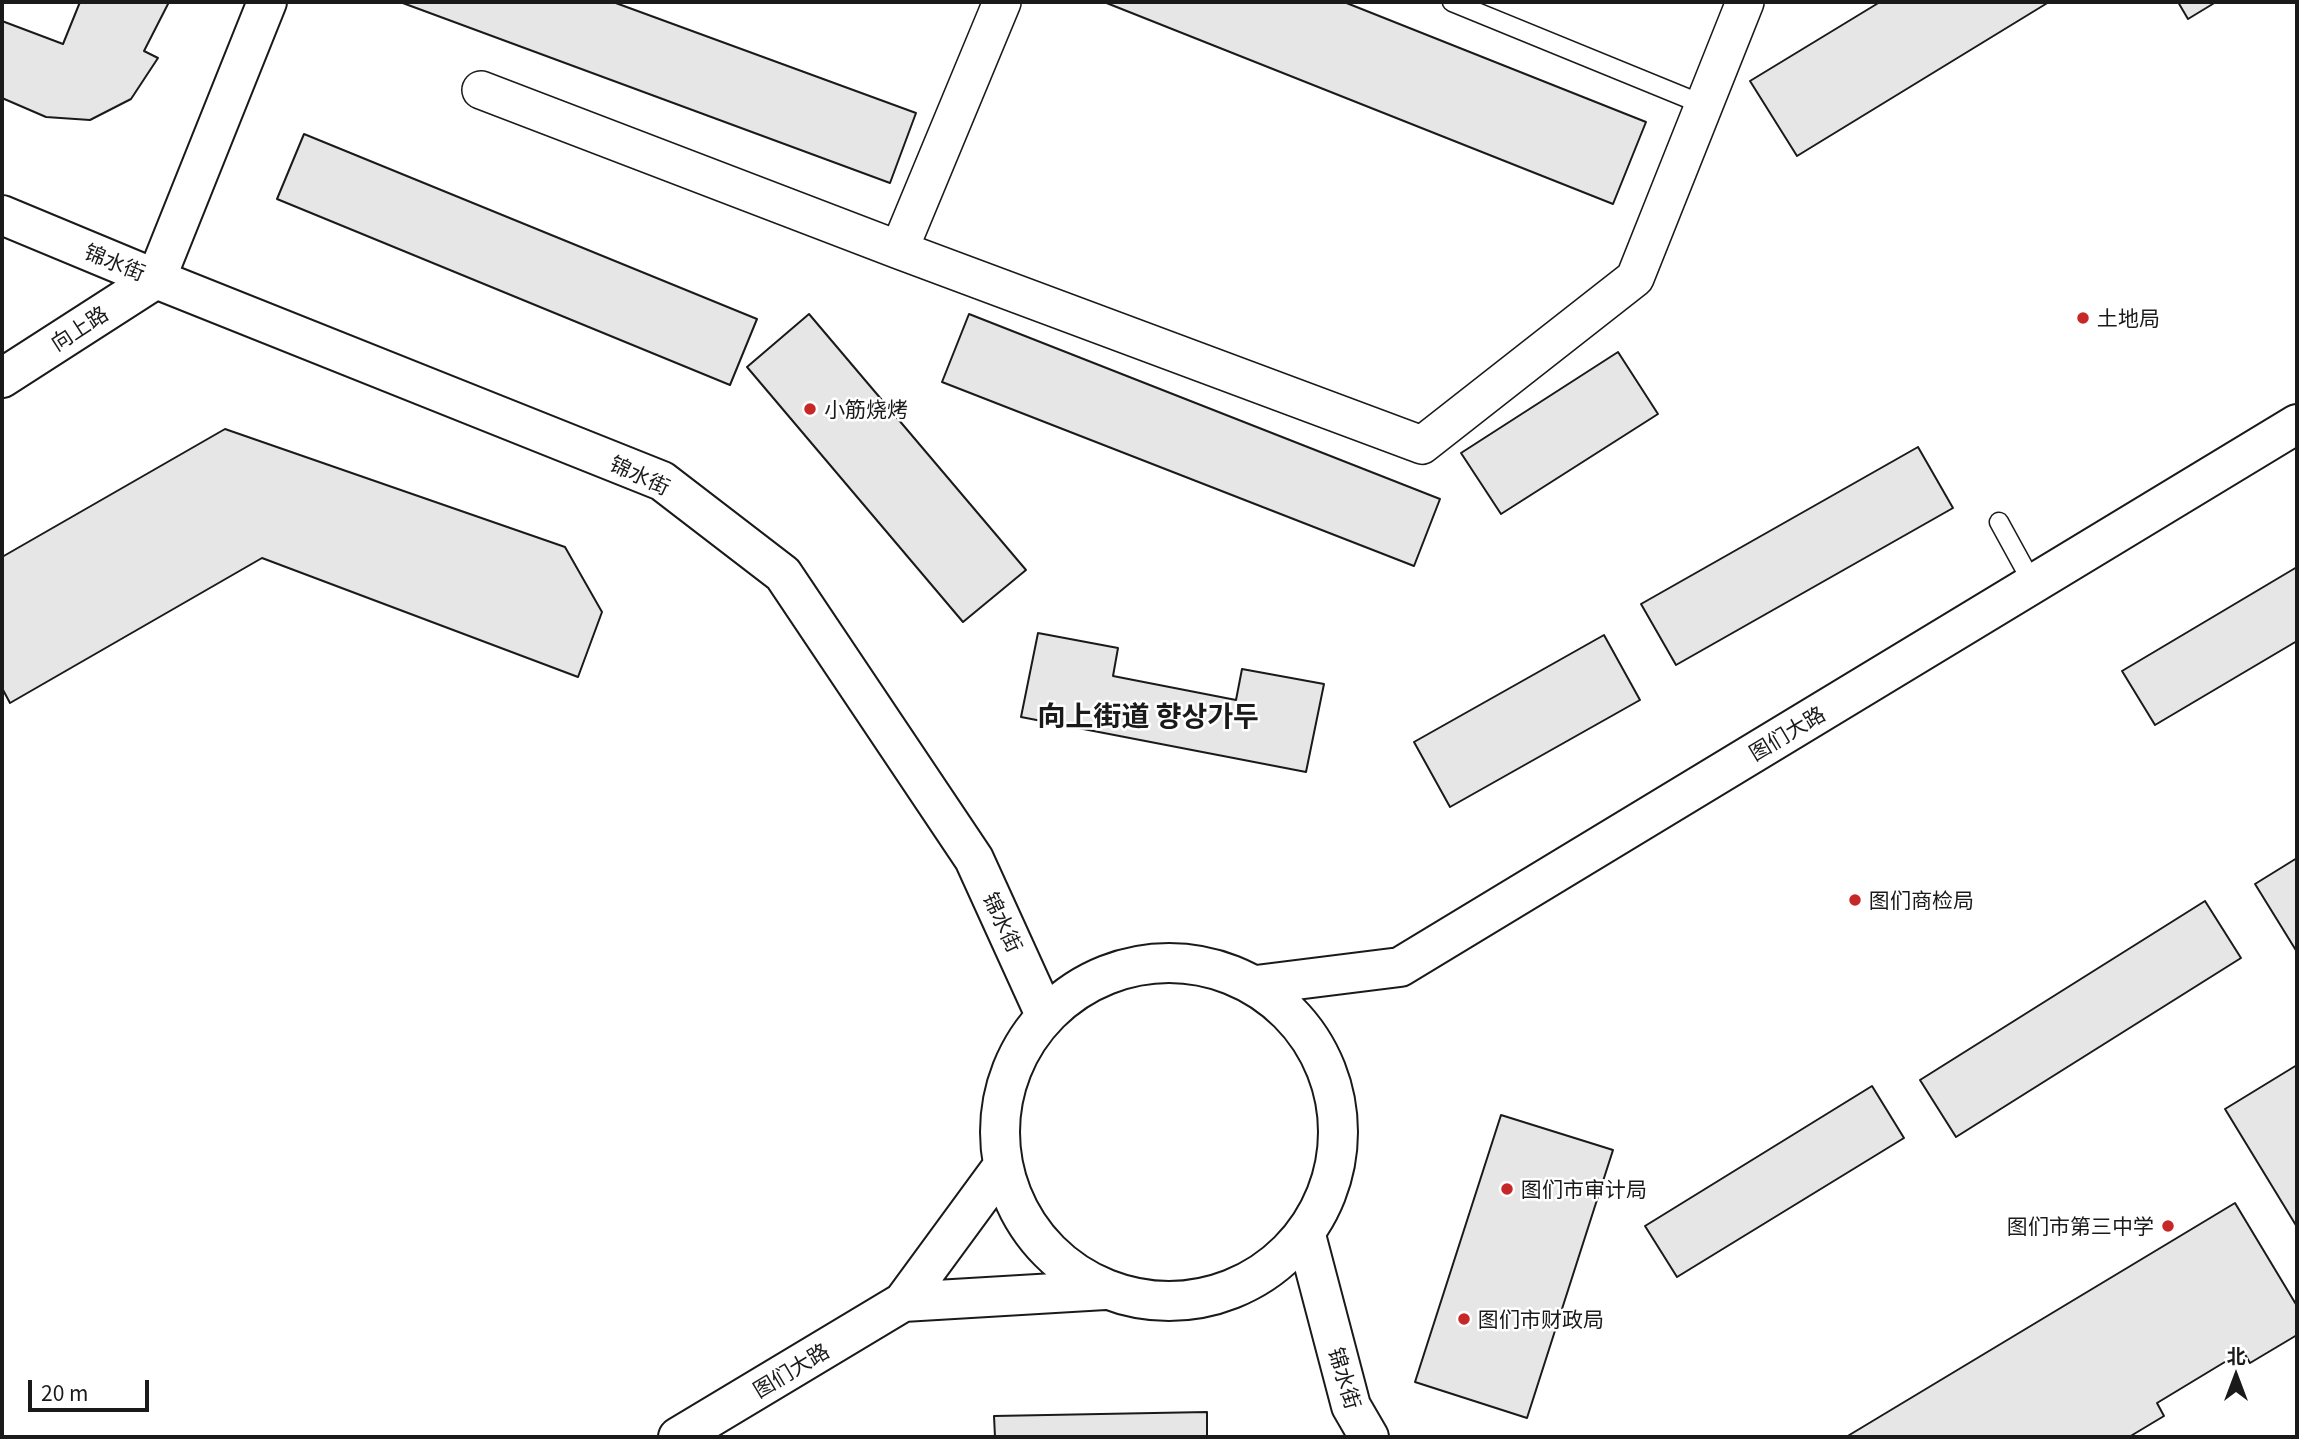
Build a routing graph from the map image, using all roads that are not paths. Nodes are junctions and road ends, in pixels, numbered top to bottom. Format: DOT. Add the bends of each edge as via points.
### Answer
graph roads {
  1 [pos="267,2"];
  2 [pos="1002,2"];
  3 [pos="1452,2"];
  4 [pos="1745,2"];
  5 [pos="481,90"];
  6 [pos="1704,105"];
  7 [pos="2,215"];
  8 [pos="899,250"];
  9 [pos="156,279"];
  10 [pos="2,378"];
  11 [pos="2297,424"];
  12 [pos="1999,522"];
  13 [pos="2033,584"];
  14 [pos="1256,985"];
  15 [pos="1045,1014"];
  16 [pos="1002,1167"];
  17 [pos="1306,1235"];
  18 [pos="1105,1290"];
  19 [pos="903,1302"];
  20 [pos="678,1437"];
  21 [pos="1369,1437"];
  1 -- 9 [label="main road"];
  2 -- 8 [label="street"];
  3 -- 6 [label="lane"];
  4 -- 6 [label="street"];
  5 -- 8 [label="street"];
  6 -- 8 [label="street" via="1635,278 1422,445"];
  7 -- 9 [label="main road, 锦水街"];
  9 -- 10 [label="main road, 向上路"];
  9 -- 15 [label="main road, 锦水街" via="662,481 783,574 974,859"];
  11 -- 13 [label="main road, 图们大路"];
  12 -- 13 [label="lane"];
  13 -- 14 [label="main road, 图们大路" via="1400,967"];
  14 -- 15 [label="main road" via="1202,965 1145,963 1091,980"];
  14 -- 17 [label="main road" via="1300,1022 1329,1072 1340,1127 1332,1184"];
  15 -- 16 [label="main road" via="1014,1059 999,1112"];
  16 -- 18 [label="main road" via="1021,1219 1058,1261"];
  16 -- 19 [label="main road"];
  17 -- 18 [label="main road" via="1265,1273 1215,1296 1160,1302"];
  17 -- 21 [label="main road, 锦水街" via="1351,1406"];
  18 -- 19 [label="main road"];
  19 -- 20 [label="main road, 图们大路"];
}
